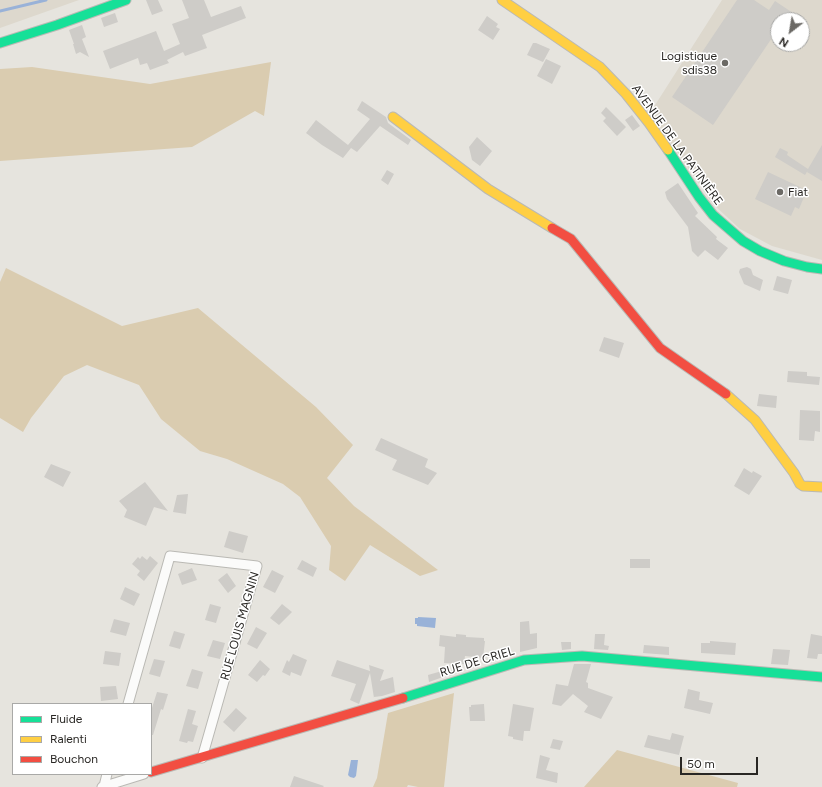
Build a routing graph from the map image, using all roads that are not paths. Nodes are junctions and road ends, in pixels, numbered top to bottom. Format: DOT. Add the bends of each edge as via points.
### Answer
graph roads {
  1 [pos="126,0"];
  2 [pos="502,0"];
  3 [pos="0,43"];
  4 [pos="394,117"];
  5 [pos="822,269"];
  6 [pos="822,487"];
  7 [pos="822,676"];
  8 [pos="128,703"];
  9 [pos="202,758"];
  10 [pos="152,772"];
  11 [pos="108,775"];
  12 [pos="141,775"];
  13 [pos="103,786"];
  1 -- 3 [label="street"];
  2 -- 5 [label="street, AVENUE DE LA PATINIÈRE" via="600,67 626,94 649,124 713,215 760,251 784,261"];
  4 -- 6 [label="street" via="488,189 571,239 660,348 720,390 755,420 800,484"];
  7 -- 9 [label="street, RUE DE CRIEL" via="582,656 524,660"];
  8 -- 9 [label="street, RUE LOUIS MAGNIN" via="170,556 257,566"];
  9 -- 10 [label="street, RUE DE CRIEL"];
  11 -- 13 [label="street"];
  12 -- 13 [label="street"];
}
